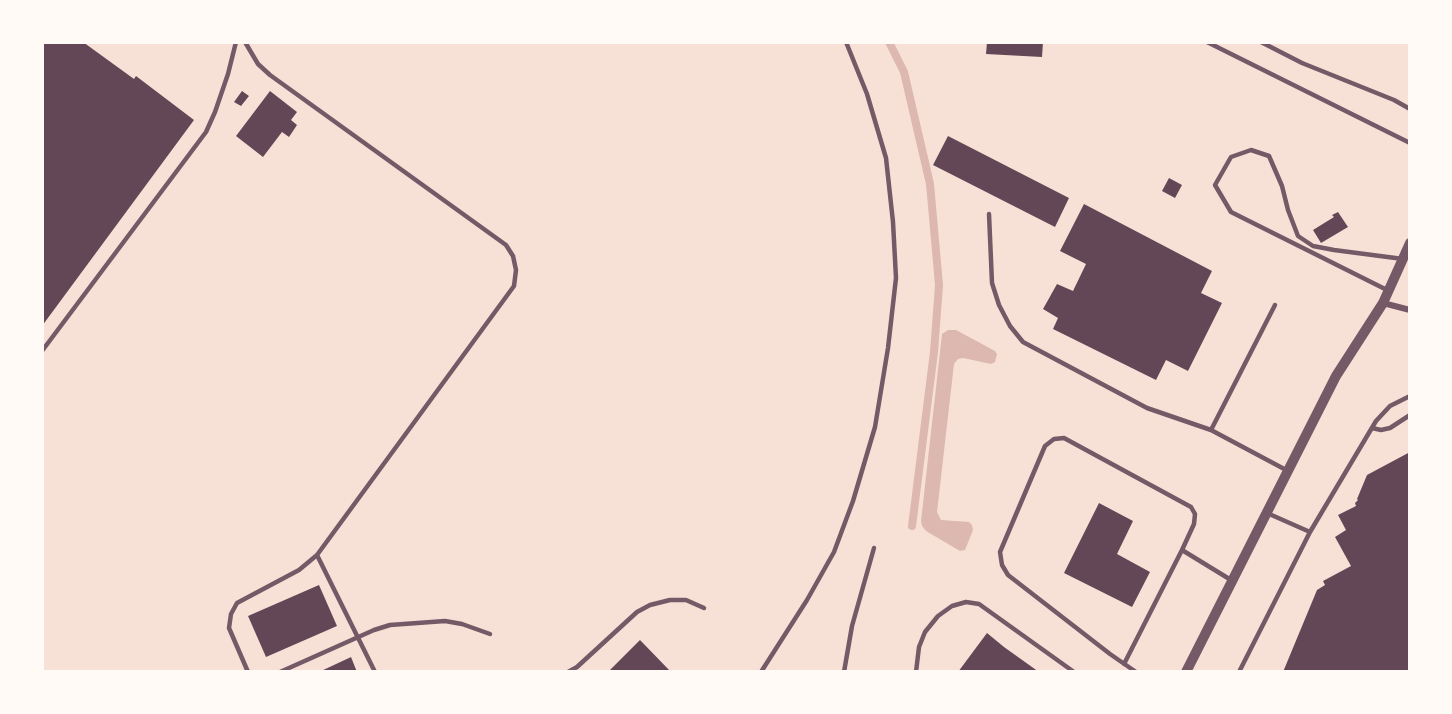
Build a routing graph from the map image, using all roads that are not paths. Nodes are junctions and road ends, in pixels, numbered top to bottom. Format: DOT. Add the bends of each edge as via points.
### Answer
graph roads {
  1 [pos="236,42"];
  2 [pos="245,42"];
  3 [pos="846,42"];
  4 [pos="1207,42"];
  5 [pos="1261,42"];
  6 [pos="1410,109"];
  7 [pos="1410,143"];
  8 [pos="990,214"];
  9 [pos="1410,243"];
  10 [pos="1403,259"];
  11 [pos="1388,291"];
  12 [pos="1383,303"];
  13 [pos="1275,305"];
  14 [pos="1410,310"];
  15 [pos="42,351"];
  16 [pos="1410,396"];
  17 [pos="1410,415"];
  18 [pos="1372,428"];
  19 [pos="1211,430"];
  20 [pos="1288,471"];
  21 [pos="1267,513"];
  22 [pos="1311,532"];
  23 [pos="874,548"];
  24 [pos="1182,550"];
  25 [pos="317,555"];
  26 [pos="1233,580"];
  27 [pos="704,608"];
  28 [pos="490,634"];
  29 [pos="358,637"];
  30 [pos="1124,664"];
  31 [pos="249,672"];
  32 [pos="280,672"];
  33 [pos="375,672"];
  34 [pos="568,672"];
  35 [pos="761,672"];
  36 [pos="844,672"];
  37 [pos="916,672"];
  38 [pos="1074,672"];
  39 [pos="1136,672"];
  40 [pos="1186,672"];
  41 [pos="1239,672"];
  1 -- 15 [label="lane" via="206,132"];
  2 -- 25 [label="lane" via="270,75 506,245 516,270 514,286"];
  3 -- 35 [label="lane" via="886,158 896,278 888,348 875,427 834,552"];
  4 -- 7 [label="lane"];
  5 -- 6 [label="lane"];
  8 -- 19 [label="lane" via="992,283 1010,326 1023,342 1147,408"];
  9 -- 10 [label="street"];
  10 -- 11 [label="street"];
  10 -- 11 [label="lane" via="1313,246 1298,236 1269,156 1251,150 1231,157 1215,185 1231,212"];
  11 -- 12 [label="street"];
  12 -- 14 [label="street"];
  12 -- 20 [label="street" via="1336,376"];
  13 -- 19 [label="lane"];
  16 -- 18 [label="lane" via="1390,406"];
  17 -- 18 [label="lane" via="1390,428"];
  18 -- 22 [label="lane"];
  19 -- 20 [label="lane"];
  20 -- 21 [label="street"];
  21 -- 22 [label="lane"];
  21 -- 26 [label="street"];
  22 -- 41 [label="lane"];
  23 -- 36 [label="lane" via="852,626"];
  24 -- 26 [label="lane"];
  24 -- 30 [label="lane"];
  24 -- 30 [label="lane" via="1194,524 1191,507 1064,438 1045,446 1000,552 1002,564 1008,575"];
  25 -- 29 [label="lane"];
  25 -- 31 [label="lane" via="299,570 237,603 230,628"];
  26 -- 40 [label="street"];
  27 -- 34 [label="lane" via="686,600 650,605"];
  28 -- 29 [label="lane" via="445,621 390,625"];
  29 -- 32 [label="lane"];
  29 -- 33 [label="lane"];
  30 -- 39 [label="lane"];
  37 -- 38 [label="lane" via="919,647 926,632 938,616 966,602 979,604"];
}
